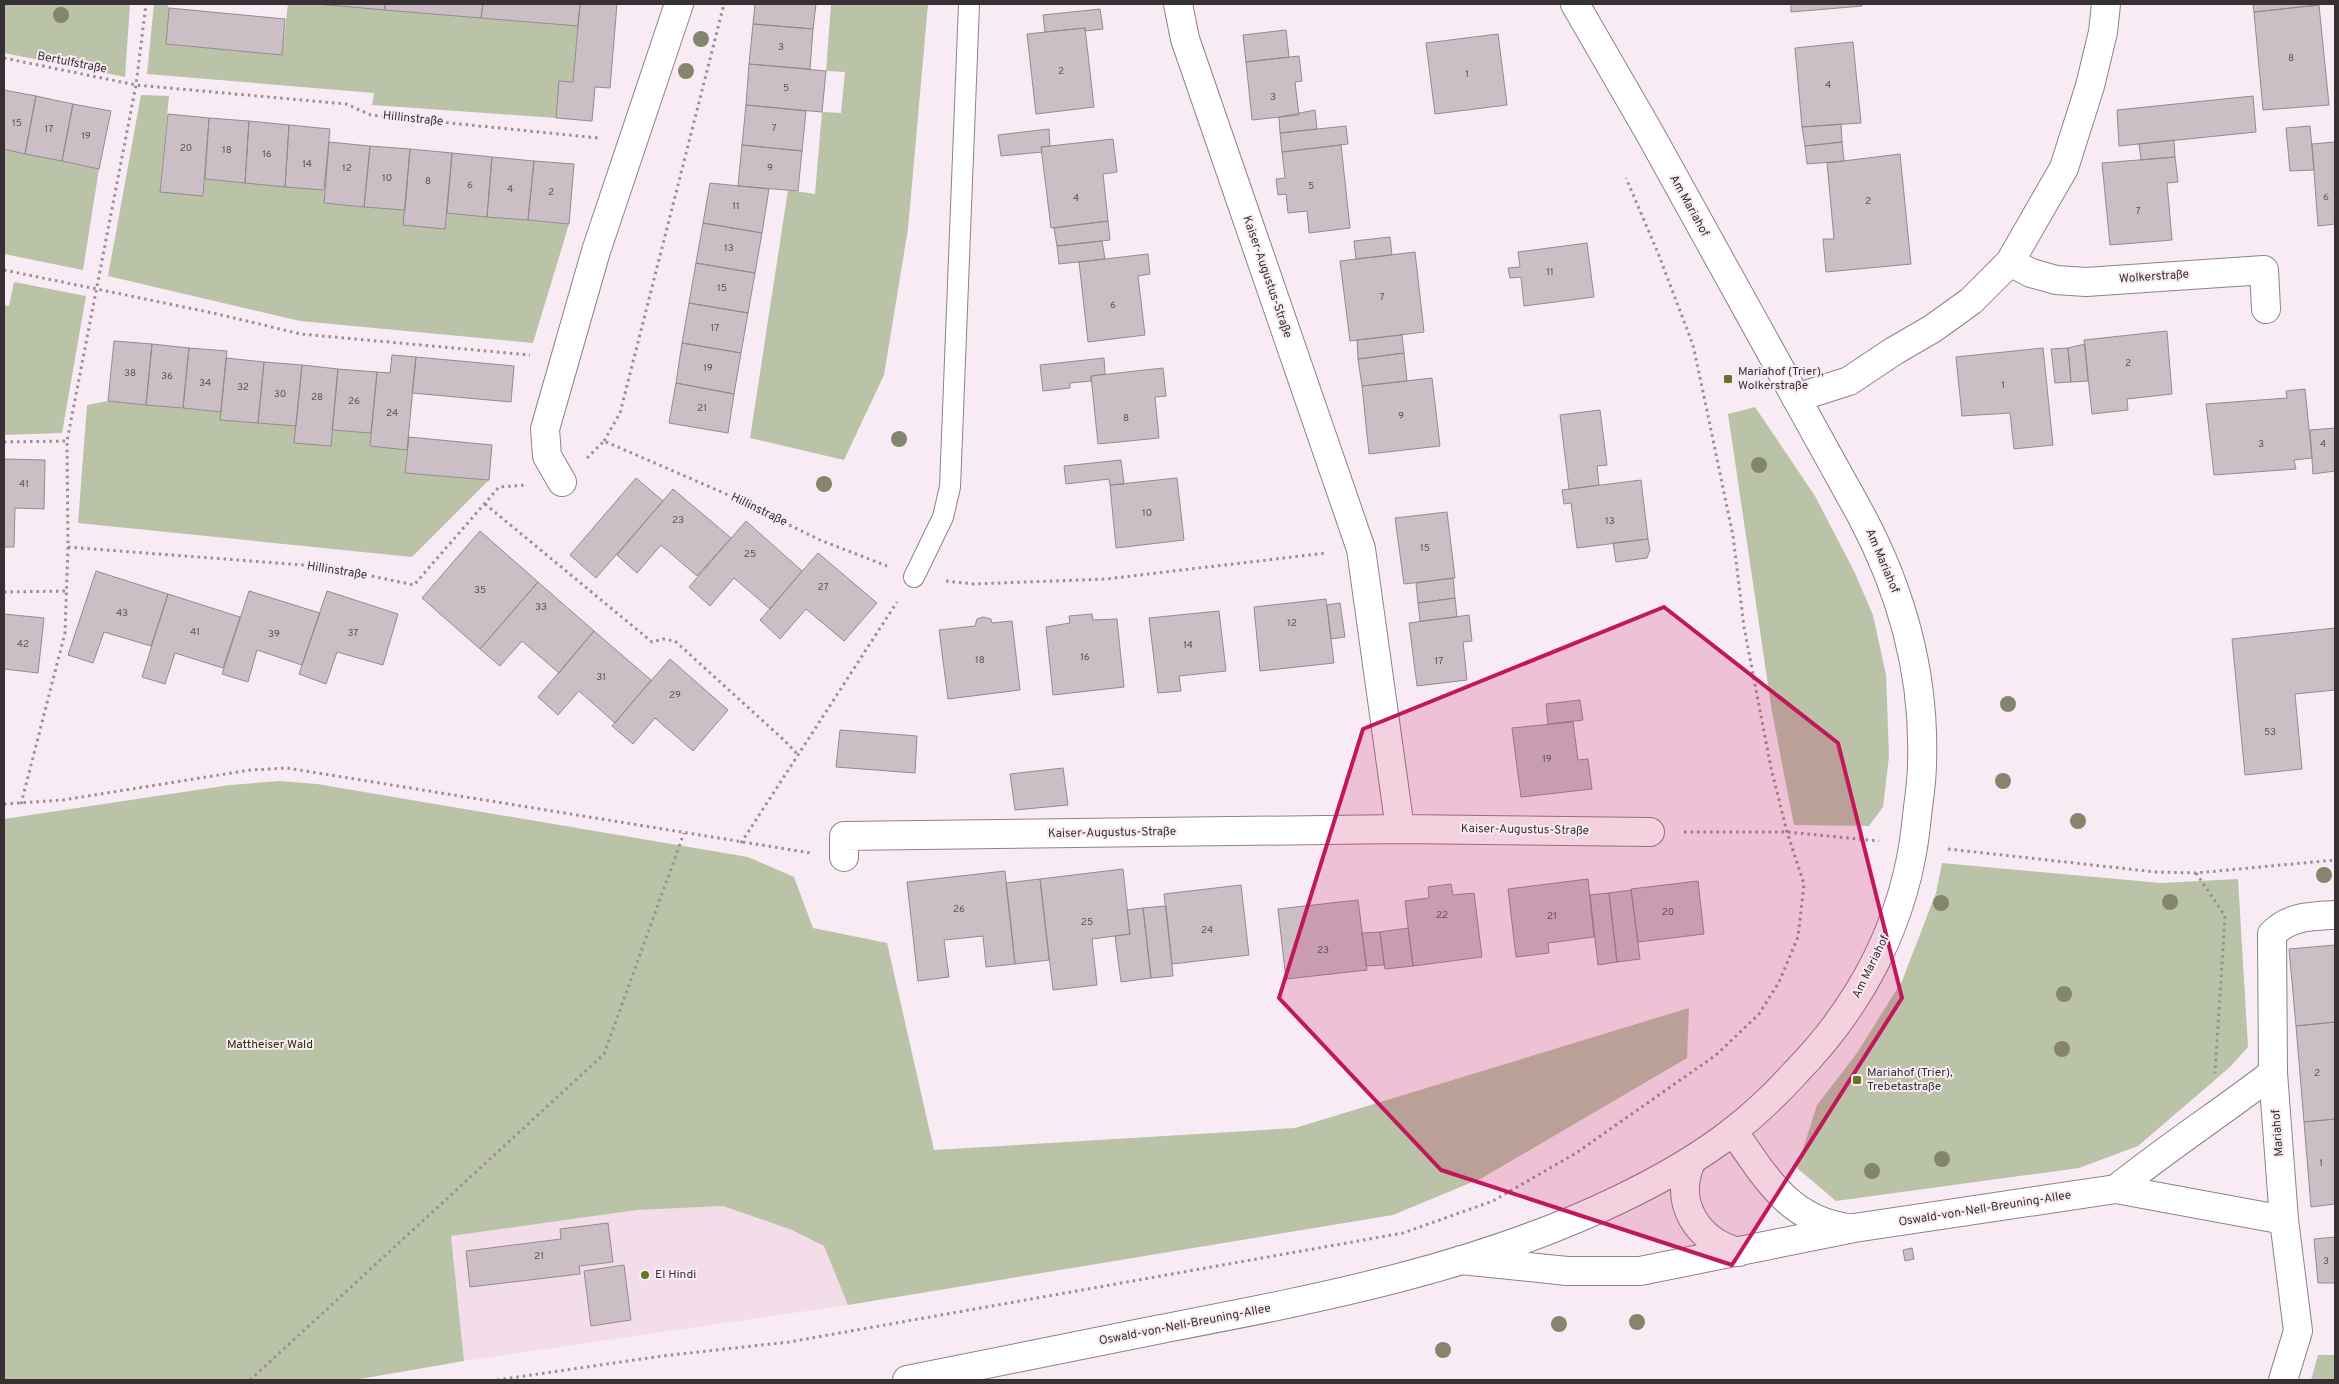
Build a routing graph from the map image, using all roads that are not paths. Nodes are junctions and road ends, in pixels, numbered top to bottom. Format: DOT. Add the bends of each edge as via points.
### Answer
graph roads {
  1 [pos="679,4"];
  2 [pos="969,4"];
  3 [pos="1178,4"];
  4 [pos="1575,4"];
  5 [pos="2106,4"];
  6 [pos="2010,262"];
  7 [pos="2266,309"];
  8 [pos="1796,398"];
  9 [pos="562,482"];
  10 [pos="914,577"];
  11 [pos="1400,829"];
  12 [pos="1650,832"];
  13 [pos="844,857"];
  14 [pos="2335,914"];
  15 [pos="2273,1073"];
  16 [pos="1733,1131"];
  17 [pos="1692,1160"];
  18 [pos="2116,1189"];
  19 [pos="2284,1220"];
  20 [pos="1854,1228"];
  21 [pos="1739,1252"];
  22 [pos="1461,1260"];
  23 [pos="907,1380"];
  24 [pos="2283,1380"];
  1 -- 9 [label="street" via="632,141 545,429 547,456"];
  2 -- 10 [label="lane" via="950,488 944,517"];
  3 -- 11 [label="street, Kaiser-Augustus-Straße" via="1185,39 1361,549"];
  4 -- 8 [label="street, Am Mariahof"];
  5 -- 6 [label="street" via="2090,86 2064,168"];
  6 -- 7 [label="street, Wolkerstraße" via="2031,273 2056,280 2086,282 2264,270"];
  6 -- 8 [label="street" via="1971,301 1932,329 1849,381"];
  8 -- 16 [label="street, Am Mariahof" via="1878,547 1894,587 1913,647 1922,764 1914,845 1905,884 1881,952 1860,992 1813,1056"];
  11 -- 12 [label="street, Kaiser-Augustus-Straße"];
  11 -- 13 [label="street, Kaiser-Augustus-Straße" via="844,836"];
  14 -- 15 [label="street, Mariahof" via="2303,916 2281,925 2272,934"];
  15 -- 18 [label="street"];
  15 -- 19 [label="street, Mariahof"];
  16 -- 17 [label="street, Oswald-von-Nell-Breuning-Allee"];
  16 -- 20 [label="street, Oswald-von-Nell-Breuning-Allee" via="1764,1175 1793,1207 1832,1226"];
  17 -- 21 [label="street" via="1685,1181 1684,1198 1690,1215 1713,1242"];
  17 -- 22 [label="street, Oswald-von-Nell-Breuning-Allee" via="1567,1225"];
  18 -- 19 [label="street, Oswald-von-Nell-Breuning-Allee"];
  18 -- 20 [label="street, Oswald-von-Nell-Breuning-Allee"];
  19 -- 24 [label="street, Mariahof" via="2298,1331"];
  20 -- 21 [label="street, Oswald-von-Nell-Breuning-Allee"];
  21 -- 22 [label="street, Oswald-von-Nell-Breuning-Allee" via="1640,1271 1567,1271"];
  22 -- 23 [label="street, Oswald-von-Nell-Breuning-Allee" via="1295,1304"];
}
